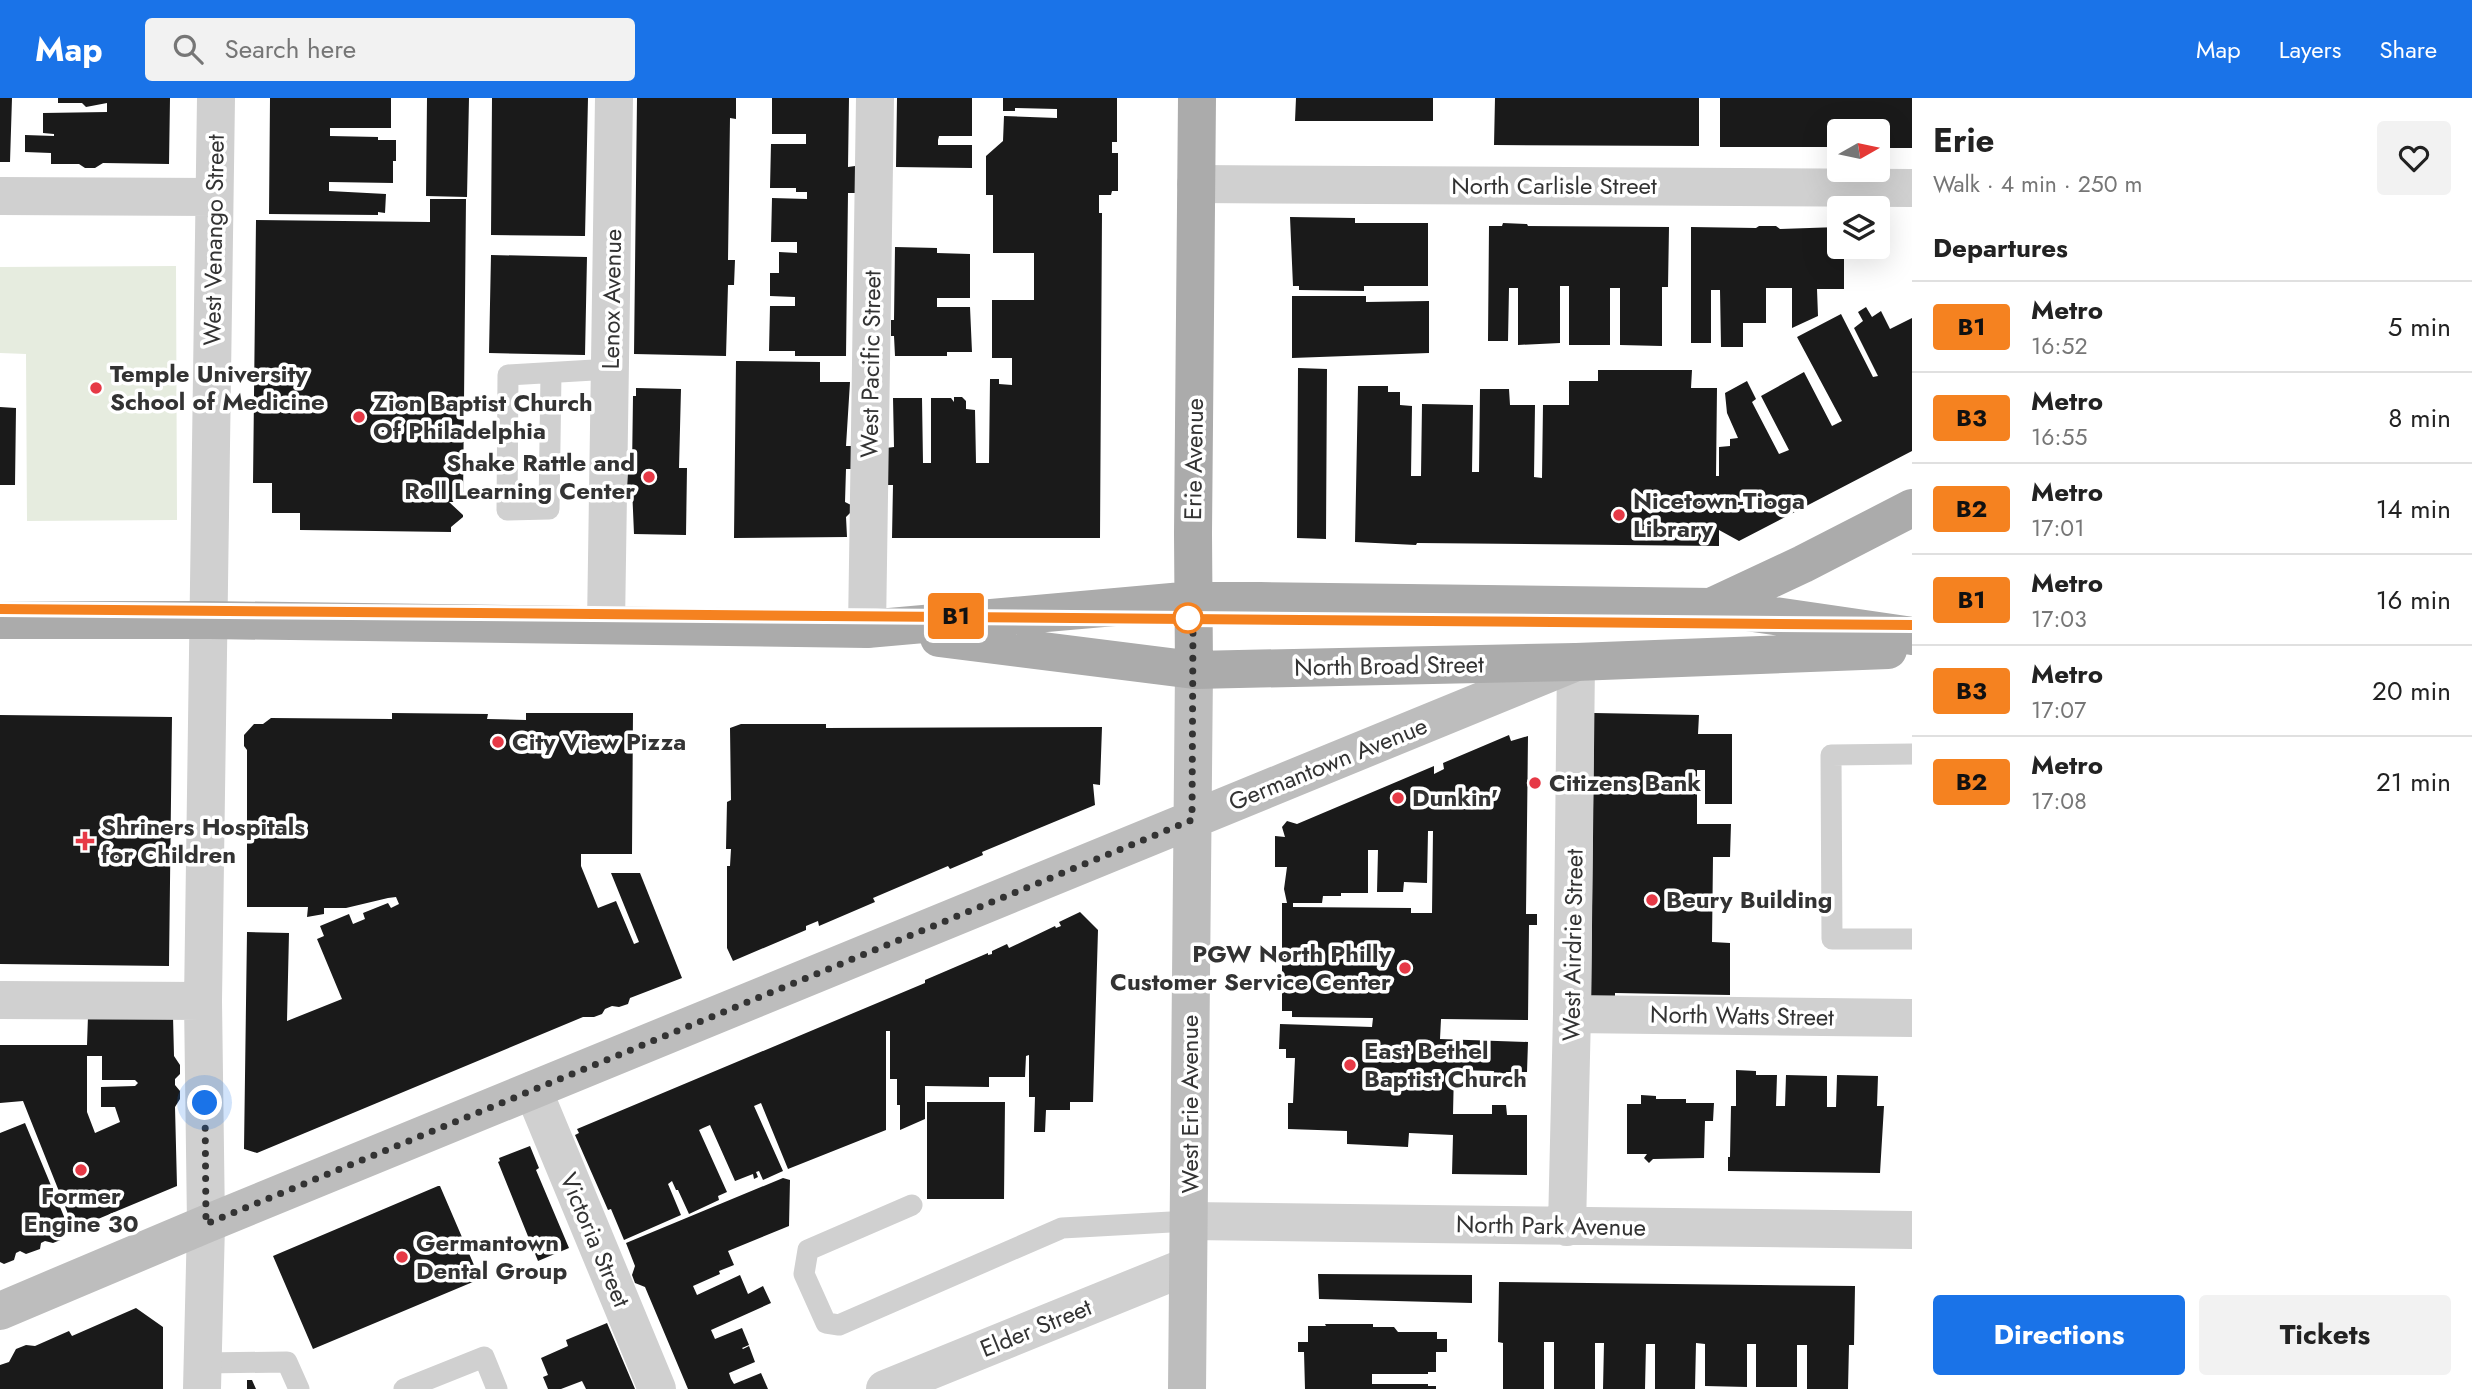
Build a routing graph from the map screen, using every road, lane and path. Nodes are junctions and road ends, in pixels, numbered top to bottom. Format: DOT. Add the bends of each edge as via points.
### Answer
graph roads {
  1 [pos="216,98"];
  2 [pos="614,98"];
  3 [pos="875,98"];
  4 [pos="1197,98"];
  5 [pos="1196,184"];
  6 [pos="1912,188"];
  7 [pos="0,196"];
  8 [pos="214,198"];
  9 [pos="611,369"];
  10 [pos="551,374"];
  11 [pos="1912,508"];
  12 [pos="1193,600"];
  13 [pos="1712,607"];
  14 [pos="0,620"];
  15 [pos="209,620"];
  16 [pos="606,625"];
  17 [pos="867,629"];
  18 [pos="1912,636"];
  19 [pos="1912,649"];
  20 [pos="1576,662"];
  21 [pos="1194,670"];
  22 [pos="1912,754"];
  23 [pos="1192,820"];
  24 [pos="1912,939"];
  25 [pos="0,1000"];
  26 [pos="203,1002"];
  27 [pos="1572,1014"];
  28 [pos="1912,1018"];
  29 [pos="533,1090"];
  30 [pos="912,1205"];
  31 [pos="1189,1221"];
  32 [pos="206,1224"];
  33 [pos="1567,1227"];
  34 [pos="1912,1230"];
  35 [pos="1188,1270"];
  36 [pos="0,1311"];
  37 [pos="203,1376"];
  38 [pos="299,1389"];
  39 [pos="404,1389"];
  40 [pos="497,1389"];
  41 [pos="656,1389"];
  42 [pos="885,1389"];
  43 [pos="1187,1389"];
  1 -- 8 [label="street, West Venango Street"];
  2 -- 9 [label="street, Lenox Avenue"];
  3 -- 17 [label="street, West Pacific Street"];
  4 -- 5 [label="main road, Erie Avenue"];
  5 -- 6 [label="street, North Carlisle Street"];
  5 -- 12 [label="main road, Erie Avenue"];
  7 -- 8 [label="street"];
  8 -- 15 [label="street, West Venango Street"];
  9 -- 10 [label="lane"];
  9 -- 16 [label="street, Lenox Avenue"];
  10 -- 10 [label="lane" via="508,375 507,510 549,509"];
  11 -- 13 [label="main road, Germantown Avenue"];
  12 -- 13 [label="main road, North Broad Street"];
  12 -- 17 [label="main road, North Broad Street"];
  12 -- 21 [label="main road, Erie Avenue"];
  13 -- 18 [label="main road, North Broad Street"];
  13 -- 20 [label="main road, Germantown Avenue"];
  14 -- 15 [label="main road, North Broad Street"];
  15 -- 16 [label="main road, North Broad Street"];
  15 -- 26 [label="street, West Venango Street"];
  16 -- 17 [label="main road, North Broad Street"];
  17 -- 21 [label="main road, North Broad Street"];
  19 -- 20 [label="main road, North Broad Street"];
  20 -- 21 [label="main road, North Broad Street"];
  20 -- 23 [label="street, Germantown Avenue"];
  20 -- 27 [label="street, West Airdrie Street"];
  21 -- 23 [label="street, Erie Avenue"];
  22 -- 24 [label="lane" via="1831,755 1832,939"];
  23 -- 29 [label="street, Germantown Avenue"];
  23 -- 31 [label="street, West Erie Avenue"];
  25 -- 26 [label="street"];
  26 -- 32 [label="street, West Venango Street"];
  27 -- 28 [label="street, North Watts Street"];
  27 -- 33 [label="street, West Airdrie Street"];
  29 -- 32 [label="street, Germantown Avenue"];
  29 -- 41 [label="street, Victoria Street"];
  30 -- 31 [label="lane" via="807,1250 804,1274 826,1323 839,1325 1062,1228"];
  31 -- 33 [label="street, North Park Avenue"];
  31 -- 35 [label="street, West Erie Avenue"];
  32 -- 36 [label="street, Germantown Avenue"];
  32 -- 37 [label="street, West Venango Street"];
  33 -- 34 [label="street, North Park Avenue"];
  35 -- 42 [label="street, Elder Street" via="1178,1270"];
  35 -- 43 [label="street, West Erie Avenue"];
  37 -- 38 [label="lane" via="287,1362"];
  39 -- 40 [label="lane" via="484,1357"];
}
